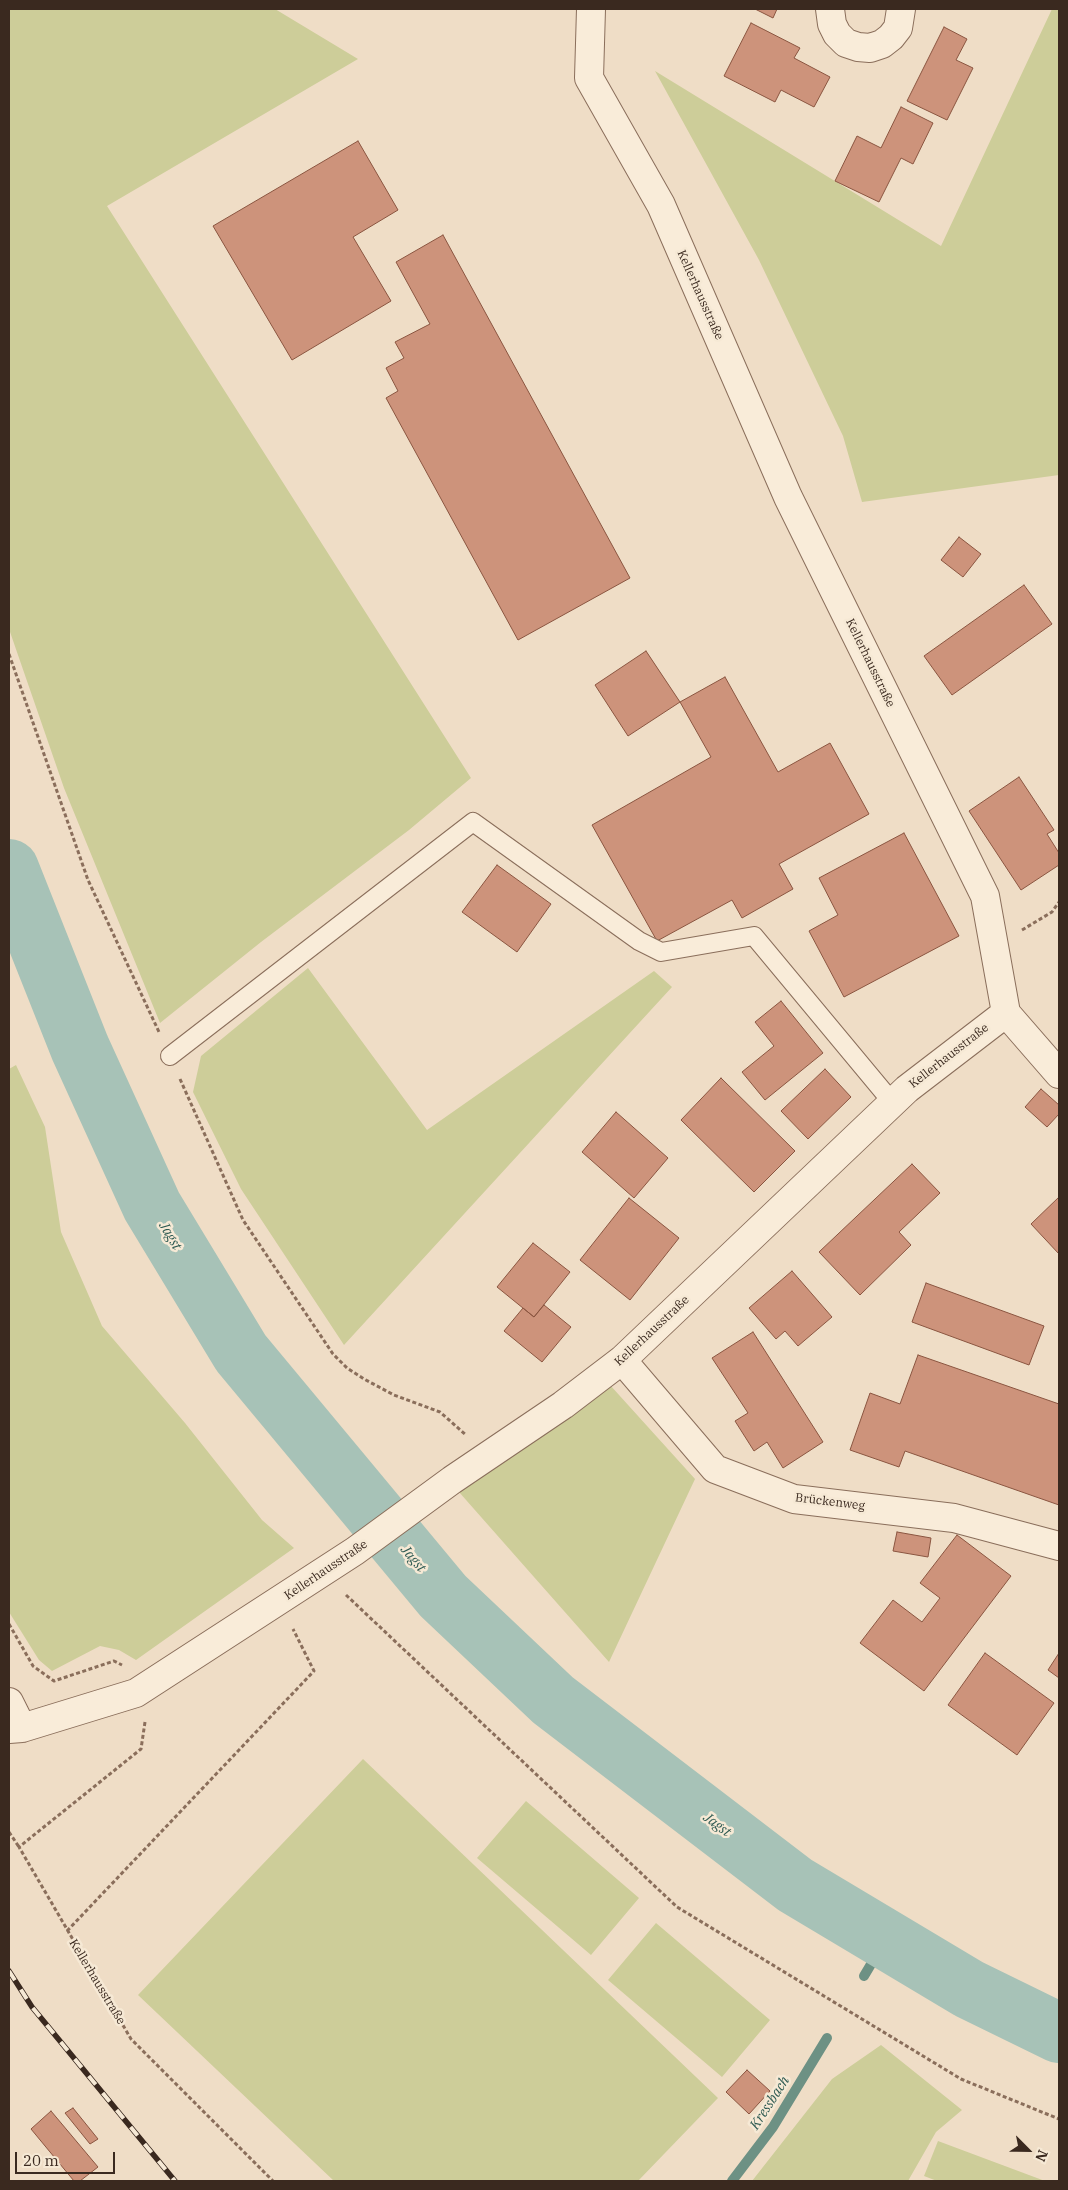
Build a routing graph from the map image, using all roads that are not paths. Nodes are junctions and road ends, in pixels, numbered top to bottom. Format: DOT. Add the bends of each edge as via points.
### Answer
graph roads {
  1 [pos="591,9"];
  2 [pos="830,9"];
  3 [pos="901,9"];
  4 [pos="1006,1013"];
  5 [pos="170,1056"];
  6 [pos="1059,1074"];
  7 [pos="892,1102"];
  8 [pos="622,1360"];
  9 [pos="1059,1546"];
  10 [pos="9,1702"];
  11 [pos="16,1728"];
  1 -- 4 [label="street, Kellerhausstraße" via="589,78 661,205 788,497 985,896"];
  2 -- 3 [label="street" via="832,24 846,43 870,48 892,37 898,28"];
  4 -- 6 [label="street"];
  4 -- 7 [label="street, Kellerhausstraße"];
  5 -- 7 [label="lane" via="473,822 639,941 661,952 754,936"];
  7 -- 8 [label="street, Kellerhausstraße"];
  8 -- 9 [label="street, Brückenweg" via="715,1469 794,1499 954,1518"];
  8 -- 11 [label="street, Kellerhausstraße" via="355,1551 136,1693"];
  10 -- 11 [label="street"];
}
